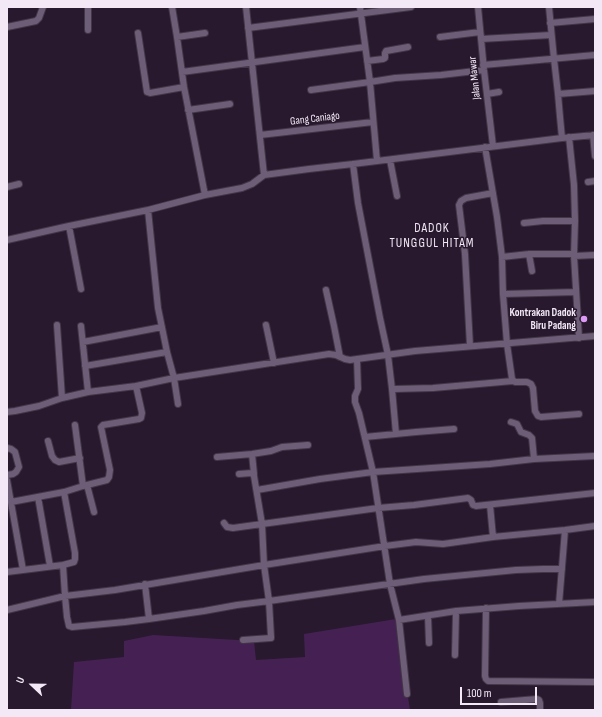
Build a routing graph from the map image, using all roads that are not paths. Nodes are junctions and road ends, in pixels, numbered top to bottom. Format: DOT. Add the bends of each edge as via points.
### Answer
graph roads {
  1 [pos="43,7"];
  2 [pos="88,7"];
  3 [pos="172,7"];
  4 [pos="246,7"];
  5 [pos="411,7"];
  6 [pos="478,7"];
  7 [pos="549,7"];
  8 [pos="360,10"];
  9 [pos="595,19"];
  10 [pos="550,23"];
  11 [pos="7,27"];
  12 [pos="248,28"];
  13 [pos="88,30"];
  14 [pos="480,32"];
  15 [pos="138,33"];
  16 [pos="206,33"];
  17 [pos="440,36"];
  18 [pos="551,36"];
  19 [pos="177,37"];
  20 [pos="481,39"];
  21 [pos="365,47"];
  22 [pos="408,48"];
  23 [pos="595,56"];
  24 [pos="554,59"];
  25 [pos="367,61"];
  26 [pos="252,63"];
  27 [pos="483,68"];
  28 [pos="182,72"];
  29 [pos="370,82"];
  30 [pos="184,87"];
  31 [pos="311,90"];
  32 [pos="595,91"];
  33 [pos="499,92"];
  34 [pos="487,94"];
  35 [pos="558,94"];
  36 [pos="230,104"];
  37 [pos="188,110"];
  38 [pos="373,122"];
  39 [pos="260,135"];
  40 [pos="594,135"];
  41 [pos="565,137"];
  42 [pos="492,146"];
  43 [pos="485,148"];
  44 [pos="595,156"];
  45 [pos="390,160"];
  46 [pos="377,161"];
  47 [pos="353,164"];
  48 [pos="264,176"];
  49 [pos="595,181"];
  50 [pos="588,182"];
  51 [pos="19,184"];
  52 [pos="7,187"];
  53 [pos="493,193"];
  54 [pos="205,195"];
  55 [pos="397,196"];
  56 [pos="148,210"];
  57 [pos="575,221"];
  58 [pos="524,223"];
  59 [pos="69,226"];
  60 [pos="7,240"];
  61 [pos="529,254"];
  62 [pos="574,255"];
  63 [pos="595,256"];
  64 [pos="502,257"];
  65 [pos="532,271"];
  66 [pos="81,289"];
  67 [pos="326,290"];
  68 [pos="576,292"];
  69 [pos="503,294"];
  70 [pos="57,325"];
  71 [pos="266,325"];
  72 [pos="81,326"];
  73 [pos="162,327"];
  74 [pos="595,336"];
  75 [pos="578,338"];
  76 [pos="83,342"];
  77 [pos="507,344"];
  78 [pos="470,346"];
  79 [pos="167,352"];
  80 [pos="388,355"];
  81 [pos="340,357"];
  82 [pos="357,359"];
  83 [pos="274,363"];
  84 [pos="85,366"];
  85 [pos="174,378"];
  86 [pos="513,381"];
  87 [pos="136,386"];
  88 [pos="392,389"];
  89 [pos="88,392"];
  90 [pos="62,398"];
  91 [pos="178,404"];
  92 [pos="7,412"];
  93 [pos="579,414"];
  94 [pos="511,422"];
  95 [pos="75,425"];
  96 [pos="454,429"];
  97 [pos="396,434"];
  98 [pos="365,437"];
  99 [pos="48,441"];
  100 [pos="308,446"];
  101 [pos="7,448"];
  102 [pos="252,454"];
  103 [pos="217,456"];
  104 [pos="595,456"];
  105 [pos="80,458"];
  106 [pos="534,459"];
  107 [pos="373,472"];
  108 [pos="239,474"];
  109 [pos="254,474"];
  110 [pos="7,475"];
  111 [pos="7,480"];
  112 [pos="85,485"];
  113 [pos="257,490"];
  114 [pos="64,492"];
  115 [pos="595,493"];
  116 [pos="38,497"];
  117 [pos="11,502"];
  118 [pos="490,505"];
  119 [pos="378,508"];
  120 [pos="94,512"];
  121 [pos="224,523"];
  122 [pos="262,524"];
  123 [pos="595,526"];
  124 [pos="565,530"];
  125 [pos="493,537"];
  126 [pos="385,546"];
  127 [pos="63,565"];
  128 [pos="264,565"];
  129 [pos="50,566"];
  130 [pos="23,570"];
  131 [pos="562,570"];
  132 [pos="7,572"];
  133 [pos="145,584"];
  134 [pos="390,584"];
  135 [pos="65,596"];
  136 [pos="269,601"];
  137 [pos="595,602"];
  138 [pos="559,604"];
  139 [pos="486,608"];
  140 [pos="7,610"];
  141 [pos="456,611"];
  142 [pos="428,616"];
  143 [pos="149,619"];
  144 [pos="399,620"];
  145 [pos="243,640"];
  146 [pos="429,643"];
  147 [pos="455,655"];
  148 [pos="595,682"];
  149 [pos="407,694"];
  150 [pos="501,702"];
  151 [pos="540,710"];
  1 -- 11 [label="street" via="36,21"];
  2 -- 13 [label="street"];
  3 -- 19 [label="street"];
  4 -- 12 [label="street"];
  5 -- 8 [label="street"];
  6 -- 14 [label="street, Jalan Mawar"];
  7 -- 10 [label="street"];
  8 -- 12 [label="street"];
  8 -- 21 [label="street"];
  9 -- 10 [label="street"];
  10 -- 18 [label="street"];
  12 -- 26 [label="street"];
  14 -- 17 [label="street"];
  14 -- 20 [label="street, Jalan Mawar"];
  15 -- 30 [label="street" via="147,92"];
  16 -- 19 [label="street"];
  18 -- 20 [label="street"];
  18 -- 24 [label="street"];
  19 -- 28 [label="street"];
  20 -- 27 [label="street, Jalan Mawar"];
  21 -- 25 [label="street"];
  21 -- 26 [label="street"];
  22 -- 25 [label="street" via="386,52 384,59"];
  23 -- 24 [label="street"];
  24 -- 27 [label="street"];
  24 -- 35 [label="street"];
  25 -- 29 [label="street"];
  26 -- 28 [label="street"];
  26 -- 39 [label="street"];
  27 -- 29 [label="street"];
  27 -- 34 [label="street, Jalan Mawar"];
  28 -- 30 [label="street"];
  29 -- 31 [label="street"];
  29 -- 38 [label="street"];
  30 -- 37 [label="street"];
  32 -- 35 [label="street"];
  33 -- 34 [label="street"];
  34 -- 42 [label="street, Jalan Mawar"];
  35 -- 41 [label="street"];
  36 -- 37 [label="street"];
  37 -- 54 [label="street"];
  38 -- 39 [label="street, Gang Caniago"];
  38 -- 46 [label="street"];
  39 -- 48 [label="street"];
  40 -- 41 [label="street"];
  40 -- 44 [label="street"];
  41 -- 42 [label="street"];
  41 -- 57 [label="street" via="574,185"];
  42 -- 43 [label="street"];
  43 -- 45 [label="street"];
  43 -- 53 [label="street"];
  45 -- 46 [label="street"];
  45 -- 55 [label="street"];
  46 -- 47 [label="street"];
  47 -- 48 [label="street"];
  47 -- 80 [label="street"];
  48 -- 54 [label="street" via="242,188"];
  49 -- 50 [label="street"];
  51 -- 52 [label="street"];
  53 -- 64 [label="street"];
  53 -- 78 [label="street" via="466,198 459,205 465,254"];
  54 -- 56 [label="street"];
  56 -- 59 [label="street"];
  56 -- 73 [label="street" via="156,295"];
  57 -- 58 [label="street"];
  57 -- 62 [label="street"];
  59 -- 60 [label="street"];
  59 -- 66 [label="street"];
  61 -- 62 [label="street"];
  61 -- 64 [label="street"];
  61 -- 65 [label="street"];
  62 -- 63 [label="street"];
  62 -- 68 [label="street"];
  64 -- 69 [label="street"];
  67 -- 81 [label="street"];
  68 -- 69 [label="street"];
  68 -- 75 [label="street"];
  69 -- 77 [label="street"];
  70 -- 90 [label="street"];
  71 -- 83 [label="street"];
  72 -- 76 [label="street"];
  73 -- 76 [label="street"];
  73 -- 79 [label="street"];
  74 -- 75 [label="street"];
  75 -- 77 [label="street"];
  76 -- 84 [label="street"];
  77 -- 78 [label="street"];
  77 -- 86 [label="street"];
  78 -- 80 [label="street"];
  79 -- 84 [label="street"];
  79 -- 85 [label="street"];
  80 -- 82 [label="street"];
  80 -- 88 [label="street"];
  81 -- 82 [label="street" via="347,360"];
  81 -- 83 [label="street" via="329,354"];
  82 -- 98 [label="street" via="358,391 355,402"];
  83 -- 85 [label="street"];
  84 -- 89 [label="street"];
  85 -- 87 [label="street"];
  85 -- 91 [label="street"];
  86 -- 88 [label="street"];
  86 -- 93 [label="street" via="531,384 538,416"];
  87 -- 89 [label="street"];
  87 -- 112 [label="street" via="142,416 139,419 102,426 110,474 106,481"];
  88 -- 97 [label="street"];
  89 -- 90 [label="street"];
  90 -- 92 [label="street" via="39,406"];
  94 -- 106 [label="street" via="517,424 521,432 532,438"];
  95 -- 105 [label="street"];
  96 -- 97 [label="street"];
  97 -- 98 [label="street"];
  98 -- 107 [label="street"];
  99 -- 105 [label="street" via="55,460 59,462"];
  100 -- 102 [label="street" via="282,447"];
  101 -- 110 [label="street" via="15,452 19,467 16,472"];
  102 -- 103 [label="street"];
  102 -- 109 [label="street"];
  104 -- 106 [label="street"];
  105 -- 112 [label="street"];
  106 -- 107 [label="street"];
  107 -- 113 [label="street"];
  107 -- 119 [label="street"];
  108 -- 109 [label="street"];
  109 -- 113 [label="street"];
  111 -- 117 [label="street"];
  112 -- 114 [label="street"];
  112 -- 120 [label="street"];
  113 -- 122 [label="street"];
  114 -- 116 [label="street"];
  114 -- 127 [label="street" via="75,559 74,562"];
  115 -- 118 [label="street"];
  116 -- 117 [label="street"];
  116 -- 129 [label="street"];
  117 -- 130 [label="street"];
  118 -- 119 [label="street" via="475,506 468,498"];
  118 -- 125 [label="street"];
  119 -- 122 [label="street"];
  119 -- 126 [label="street"];
  121 -- 122 [label="street" via="231,528"];
  122 -- 128 [label="street"];
  123 -- 124 [label="street"];
  124 -- 125 [label="street"];
  124 -- 131 [label="street"];
  125 -- 126 [label="street" via="443,544 416,542"];
  126 -- 128 [label="street"];
  126 -- 134 [label="street"];
  127 -- 129 [label="street"];
  127 -- 135 [label="street"];
  128 -- 133 [label="street"];
  128 -- 136 [label="street"];
  129 -- 130 [label="street"];
  130 -- 132 [label="street"];
  131 -- 134 [label="street" via="511,570"];
  131 -- 138 [label="street"];
  133 -- 135 [label="street"];
  133 -- 143 [label="street"];
  134 -- 136 [label="street"];
  134 -- 144 [label="street"];
  135 -- 140 [label="street"];
  135 -- 143 [label="street" via="68,625 72,628"];
  136 -- 143 [label="street"];
  136 -- 145 [label="street" via="271,638"];
  137 -- 138 [label="street"];
  138 -- 139 [label="street"];
  139 -- 141 [label="street"];
  139 -- 148 [label="street" via="485,676 488,681"];
  141 -- 142 [label="street"];
  141 -- 147 [label="street"];
  142 -- 144 [label="street"];
  142 -- 146 [label="street"];
  144 -- 149 [label="street"];
  150 -- 151 [label="street" via="537,699"];
}
